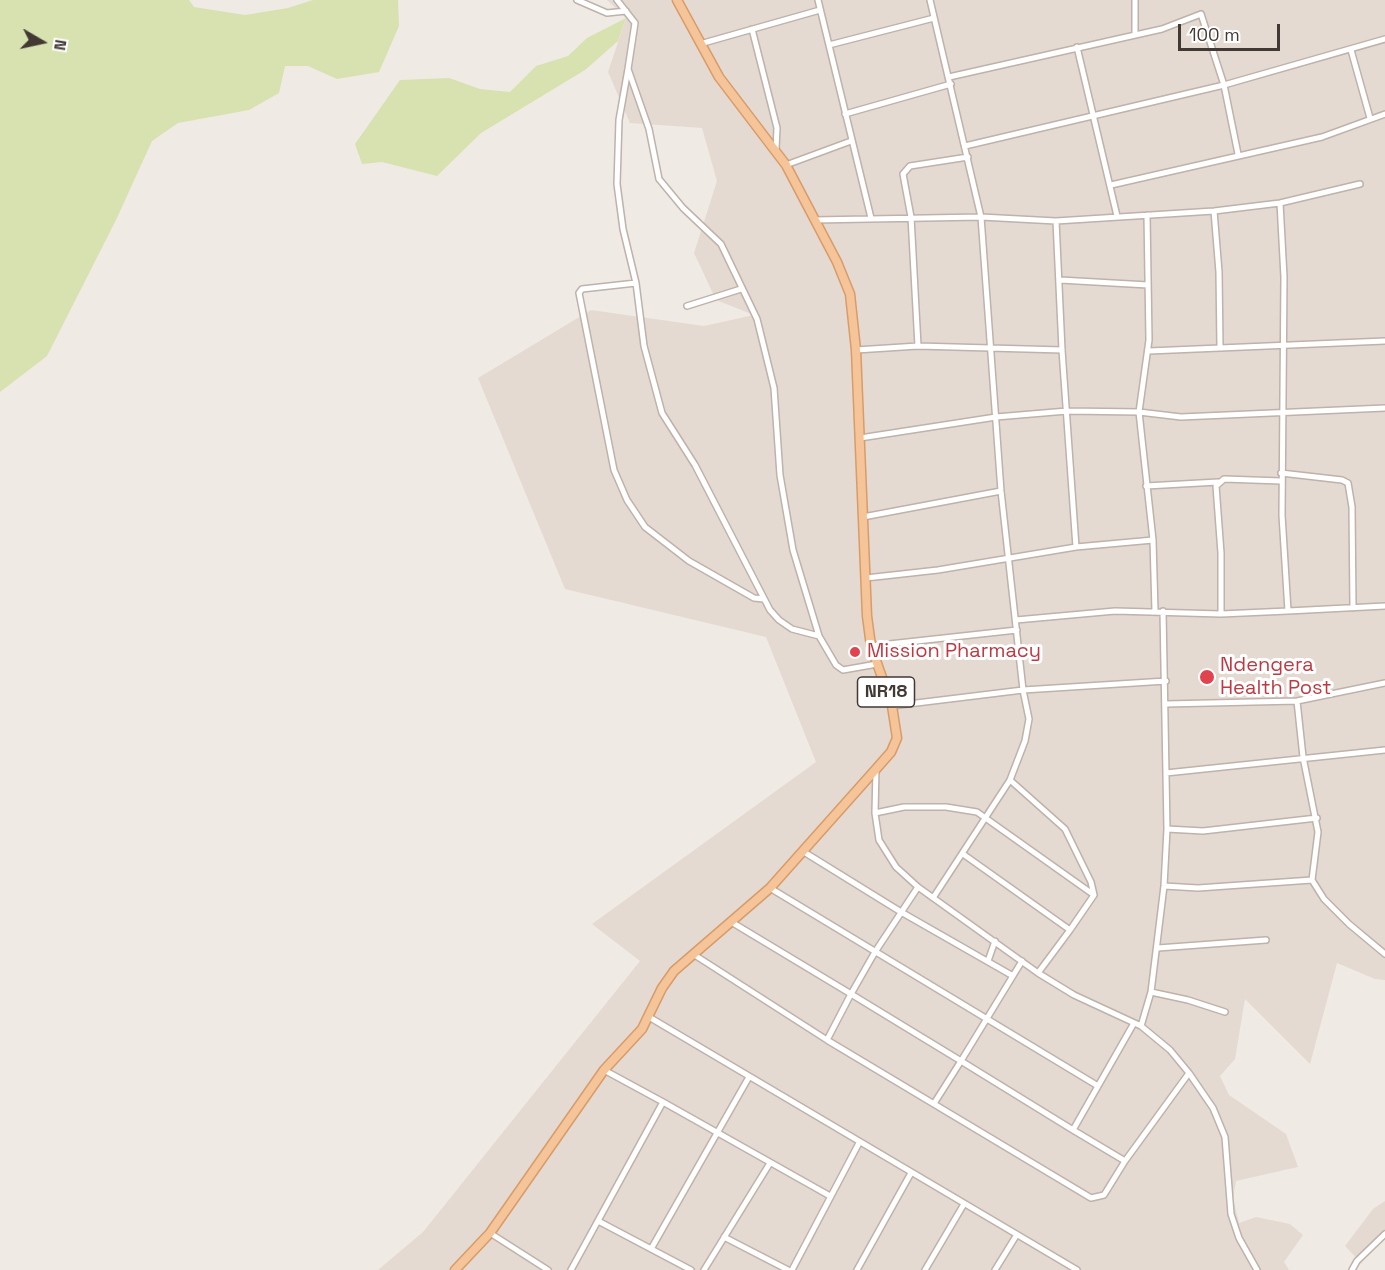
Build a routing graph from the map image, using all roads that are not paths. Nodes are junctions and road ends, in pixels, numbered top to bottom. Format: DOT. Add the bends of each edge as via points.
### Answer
graph roads {
  1 [pos="577,0"];
  2 [pos="617,0"];
  3 [pos="677,0"];
  4 [pos="818,0"];
  5 [pos="930,0"];
  6 [pos="1135,0"];
  7 [pos="820,10"];
  8 [pos="626,11"];
  9 [pos="934,18"];
  10 [pos="752,29"];
  11 [pos="1135,34"];
  12 [pos="1385,39"];
  13 [pos="700,44"];
  14 [pos="829,45"];
  15 [pos="1077,47"];
  16 [pos="1351,50"];
  17 [pos="628,69"];
  18 [pos="949,77"];
  19 [pos="951,84"];
  20 [pos="1224,85"];
  21 [pos="845,114"];
  22 [pos="1385,114"];
  23 [pos="1093,116"];
  24 [pos="1370,118"];
  25 [pos="851,141"];
  26 [pos="965,146"];
  27 [pos="776,149"];
  28 [pos="1238,154"];
  29 [pos="968,157"];
  30 [pos="786,165"];
  31 [pos="1360,184"];
  32 [pos="1111,185"];
  33 [pos="1280,202"];
  34 [pos="1214,211"];
  35 [pos="1147,215"];
  36 [pos="1117,216"];
  37 [pos="981,217"];
  38 [pos="871,218"];
  39 [pos="910,218"];
  40 [pos="814,220"];
  41 [pos="1056,221"];
  42 [pos="1059,280"];
  43 [pos="636,283"];
  44 [pos="1148,285"];
  45 [pos="741,289"];
  46 [pos="687,306"];
  47 [pos="1385,341"];
  48 [pos="1283,345"];
  49 [pos="918,346"];
  50 [pos="991,346"];
  51 [pos="1220,347"];
  52 [pos="856,350"];
  53 [pos="1062,350"];
  54 [pos="1149,351"];
  55 [pos="1385,408"];
  56 [pos="1067,411"];
  57 [pos="1139,412"];
  58 [pos="1282,412"];
  59 [pos="996,417"];
  60 [pos="860,438"];
  61 [pos="1281,473"];
  62 [pos="1281,481"];
  63 [pos="1218,482"];
  64 [pos="1146,486"];
  65 [pos="1001,491"];
  66 [pos="863,517"];
  67 [pos="1153,540"];
  68 [pos="1076,547"];
  69 [pos="1008,559"];
  70 [pos="866,578"];
  71 [pos="764,599"];
  72 [pos="1385,606"];
  73 [pos="1353,608"];
  74 [pos="1155,611"];
  75 [pos="1163,611"];
  76 [pos="1288,611"];
  77 [pos="1221,614"];
  78 [pos="1016,621"];
  79 [pos="1017,630"];
  80 [pos="819,636"];
  81 [pos="871,646"];
  82 [pos="877,664"];
  83 [pos="1166,681"];
  84 [pos="1385,683"];
  85 [pos="1023,690"];
  86 [pos="1298,701"];
  87 [pos="1166,704"];
  88 [pos="892,706"];
  89 [pos="1385,750"];
  90 [pos="1303,757"];
  91 [pos="876,769"];
  92 [pos="1166,773"];
  93 [pos="1010,780"];
  94 [pos="875,813"];
  95 [pos="986,817"];
  96 [pos="1317,818"];
  97 [pos="1167,829"];
  98 [pos="804,852"];
  99 [pos="963,854"];
  100 [pos="1312,880"];
  101 [pos="1164,886"];
  102 [pos="918,887"];
  103 [pos="770,888"];
  104 [pos="1094,895"];
  105 [pos="933,898"];
  106 [pos="901,912"];
  107 [pos="733,923"];
  108 [pos="1070,930"];
  109 [pos="1266,940"];
  110 [pos="995,941"];
  111 [pos="1158,948"];
  112 [pos="875,952"];
  113 [pos="693,954"];
  114 [pos="1385,954"];
  115 [pos="988,961"];
  116 [pos="1022,961"];
  117 [pos="1038,973"];
  118 [pos="1013,976"];
  119 [pos="1152,992"];
  120 [pos="851,994"];
  121 [pos="1225,1012"];
  122 [pos="649,1017"];
  123 [pos="985,1020"];
  124 [pos="1134,1023"];
  125 [pos="1141,1026"];
  126 [pos="827,1040"];
  127 [pos="961,1061"];
  128 [pos="604,1070"];
  129 [pos="1189,1073"];
  130 [pos="749,1077"];
  131 [pos="1098,1086"];
  132 [pos="663,1102"];
  133 [pos="935,1102"];
  134 [pos="1073,1130"];
  135 [pos="716,1133"];
  136 [pos="859,1143"];
  137 [pos="1125,1161"];
  138 [pos="770,1163"];
  139 [pos="911,1173"];
  140 [pos="830,1196"];
  141 [pos="964,1204"];
  142 [pos="600,1222"];
  143 [pos="490,1233"];
  144 [pos="1385,1234"];
  145 [pos="1016,1236"];
  146 [pos="724,1237"];
  147 [pos="651,1249"];
  148 [pos="455,1270"];
  149 [pos="548,1270"];
  150 [pos="571,1270"];
  151 [pos="691,1270"];
  152 [pos="704,1270"];
  153 [pos="790,1270"];
  154 [pos="857,1270"];
  155 [pos="925,1270"];
  156 [pos="995,1270"];
  157 [pos="1077,1270"];
  158 [pos="1257,1270"];
  159 [pos="1352,1270"];
  1 -- 8 [label="street" via="607,13"];
  2 -- 8 [label="street"];
  3 -- 13 [label="main road, NR18"];
  4 -- 7 [label="street"];
  5 -- 9 [label="street"];
  6 -- 11 [label="street"];
  7 -- 10 [label="street"];
  7 -- 14 [label="street"];
  8 -- 17 [label="street" via="634,19 636,31"];
  9 -- 14 [label="street"];
  9 -- 18 [label="street"];
  10 -- 13 [label="street"];
  10 -- 27 [label="street" via="777,128"];
  11 -- 15 [label="street"];
  11 -- 20 [label="street" via="1162,29 1201,14"];
  12 -- 16 [label="street"];
  13 -- 27 [label="main road, NR18" via="733,97"];
  14 -- 21 [label="street"];
  15 -- 18 [label="street"];
  15 -- 23 [label="street"];
  16 -- 20 [label="street"];
  16 -- 24 [label="street"];
  17 -- 43 [label="street" via="619,120 616,184"];
  17 -- 45 [label="street" via="649,129 659,179 721,244"];
  18 -- 19 [label="street"];
  19 -- 21 [label="street"];
  19 -- 26 [label="street"];
  20 -- 23 [label="street"];
  20 -- 28 [label="street"];
  21 -- 25 [label="street"];
  22 -- 24 [label="street"];
  23 -- 26 [label="street"];
  23 -- 32 [label="street"];
  24 -- 28 [label="street" via="1322,137"];
  25 -- 30 [label="street"];
  25 -- 38 [label="street"];
  26 -- 29 [label="street"];
  27 -- 30 [label="main road, NR18"];
  28 -- 32 [label="street"];
  29 -- 37 [label="street"];
  29 -- 39 [label="street" via="905,169"];
  30 -- 40 [label="main road, NR18"];
  31 -- 33 [label="street"];
  32 -- 36 [label="street"];
  33 -- 34 [label="street"];
  33 -- 48 [label="street"];
  34 -- 35 [label="street"];
  34 -- 51 [label="street"];
  35 -- 36 [label="street"];
  35 -- 44 [label="street"];
  36 -- 41 [label="street"];
  37 -- 39 [label="street"];
  37 -- 41 [label="street"];
  37 -- 50 [label="street"];
  38 -- 39 [label="street"];
  38 -- 40 [label="street"];
  39 -- 49 [label="street"];
  40 -- 52 [label="main road, NR18" via="850,294"];
  41 -- 42 [label="street"];
  42 -- 44 [label="street"];
  42 -- 53 [label="street"];
  43 -- 71 [label="street" via="644,346 662,413 695,465"];
  43 -- 71 [label="street" via="582,289 579,293 614,470 627,500 653,534 689,561 754,598"];
  44 -- 54 [label="street"];
  45 -- 46 [label="street"];
  45 -- 80 [label="street" via="757,319 774,388 780,475 793,550"];
  47 -- 48 [label="street"];
  48 -- 51 [label="street"];
  48 -- 58 [label="street"];
  49 -- 50 [label="street"];
  49 -- 52 [label="street"];
  50 -- 53 [label="street"];
  50 -- 59 [label="street"];
  51 -- 54 [label="street"];
  52 -- 60 [label="main road, NR18"];
  53 -- 56 [label="street"];
  54 -- 57 [label="street"];
  55 -- 58 [label="street"];
  56 -- 57 [label="street"];
  56 -- 59 [label="street"];
  56 -- 68 [label="street"];
  57 -- 58 [label="street" via="1181,417"];
  57 -- 64 [label="street"];
  58 -- 61 [label="street"];
  59 -- 60 [label="street"];
  59 -- 65 [label="street"];
  60 -- 66 [label="main road, NR18"];
  61 -- 62 [label="street"];
  61 -- 73 [label="street" via="1348,483 1352,507"];
  62 -- 63 [label="street"];
  62 -- 76 [label="street"];
  63 -- 64 [label="street"];
  63 -- 77 [label="street"];
  64 -- 67 [label="street"];
  65 -- 66 [label="street"];
  65 -- 69 [label="street"];
  66 -- 70 [label="main road, NR18"];
  67 -- 68 [label="street"];
  67 -- 74 [label="street"];
  68 -- 69 [label="street"];
  69 -- 70 [label="street"];
  69 -- 78 [label="street"];
  70 -- 81 [label="main road, NR18"];
  71 -- 80 [label="street" via="778,620 803,634"];
  72 -- 73 [label="street"];
  73 -- 76 [label="street"];
  74 -- 75 [label="street"];
  74 -- 78 [label="street"];
  75 -- 77 [label="street"];
  75 -- 83 [label="street"];
  76 -- 77 [label="street"];
  78 -- 79 [label="street"];
  79 -- 81 [label="street"];
  79 -- 85 [label="street"];
  80 -- 82 [label="street" via="843,670"];
  81 -- 82 [label="main road, NR18"];
  82 -- 88 [label="main road, NR18"];
  83 -- 85 [label="street"];
  83 -- 87 [label="street"];
  84 -- 86 [label="street"];
  85 -- 88 [label="street"];
  85 -- 93 [label="street" via="1028,729"];
  86 -- 87 [label="street"];
  86 -- 90 [label="street"];
  87 -- 92 [label="street"];
  88 -- 91 [label="main road, NR18" via="897,738"];
  89 -- 90 [label="street"];
  90 -- 92 [label="street"];
  90 -- 96 [label="street"];
  91 -- 94 [label="street"];
  91 -- 98 [label="main road, NR18"];
  92 -- 97 [label="street"];
  93 -- 95 [label="street"];
  93 -- 104 [label="street" via="1065,829"];
  94 -- 95 [label="street" via="904,807 946,807 970,809"];
  94 -- 102 [label="street" via="886,855"];
  95 -- 99 [label="street"];
  95 -- 104 [label="street"];
  96 -- 97 [label="street" via="1203,831"];
  96 -- 100 [label="street"];
  97 -- 101 [label="street"];
  98 -- 103 [label="main road, NR18"];
  98 -- 106 [label="street"];
  99 -- 105 [label="street"];
  99 -- 108 [label="street"];
  100 -- 101 [label="street" via="1198,888"];
  100 -- 114 [label="street" via="1324,899"];
  101 -- 111 [label="street"];
  102 -- 105 [label="street"];
  102 -- 106 [label="street"];
  103 -- 107 [label="main road, NR18"];
  103 -- 112 [label="street"];
  104 -- 108 [label="street"];
  105 -- 110 [label="street"];
  106 -- 112 [label="street"];
  106 -- 115 [label="street"];
  107 -- 113 [label="main road, NR18"];
  107 -- 120 [label="street"];
  108 -- 117 [label="street"];
  109 -- 111 [label="street"];
  110 -- 115 [label="street"];
  110 -- 116 [label="street"];
  111 -- 119 [label="street"];
  112 -- 120 [label="street"];
  112 -- 123 [label="street"];
  113 -- 122 [label="main road, NR18" via="662,988"];
  113 -- 126 [label="street"];
  115 -- 118 [label="street"];
  116 -- 117 [label="street"];
  116 -- 118 [label="street"];
  117 -- 124 [label="street"];
  118 -- 123 [label="street"];
  119 -- 121 [label="street"];
  119 -- 125 [label="street"];
  120 -- 126 [label="street"];
  120 -- 127 [label="street"];
  122 -- 128 [label="main road, NR18"];
  122 -- 130 [label="street"];
  123 -- 127 [label="street"];
  123 -- 131 [label="street"];
  124 -- 125 [label="street"];
  124 -- 131 [label="street"];
  125 -- 129 [label="street" via="1170,1050"];
  126 -- 133 [label="street"];
  127 -- 133 [label="street"];
  127 -- 134 [label="street"];
  128 -- 132 [label="street"];
  128 -- 143 [label="main road, NR18"];
  129 -- 137 [label="street"];
  129 -- 158 [label="street" via="1213,1108 1226,1137 1231,1214"];
  130 -- 135 [label="street"];
  130 -- 136 [label="street"];
  131 -- 134 [label="street"];
  132 -- 135 [label="street"];
  132 -- 142 [label="street"];
  133 -- 137 [label="street" via="1091,1198 1104,1195"];
  134 -- 137 [label="street"];
  135 -- 138 [label="street"];
  135 -- 147 [label="street"];
  136 -- 139 [label="street"];
  136 -- 140 [label="street"];
  138 -- 140 [label="street"];
  138 -- 146 [label="street"];
  139 -- 141 [label="street"];
  139 -- 154 [label="street"];
  140 -- 153 [label="street"];
  141 -- 145 [label="street"];
  141 -- 155 [label="street"];
  142 -- 147 [label="street"];
  142 -- 150 [label="street"];
  143 -- 148 [label="main road, NR18"];
  143 -- 149 [label="street"];
  144 -- 159 [label="street"];
  145 -- 156 [label="street"];
  145 -- 157 [label="street"];
  146 -- 152 [label="street"];
  146 -- 153 [label="street"];
  147 -- 151 [label="street"];
}
